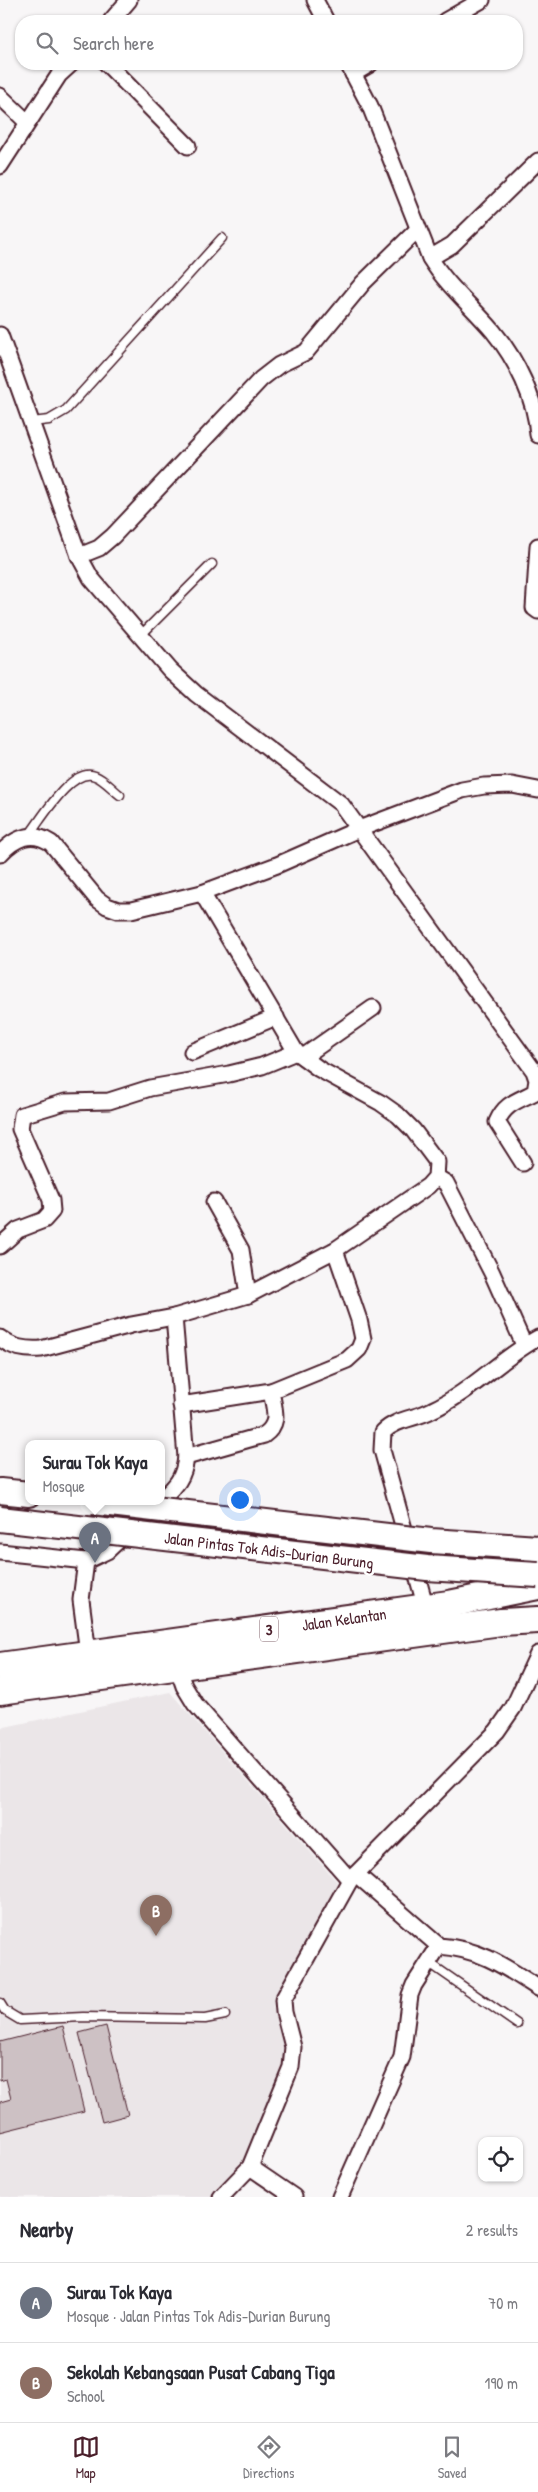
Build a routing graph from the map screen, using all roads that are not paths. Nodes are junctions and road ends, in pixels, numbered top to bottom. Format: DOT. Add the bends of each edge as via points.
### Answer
graph roads {
  1 [pos="129,0"];
  2 [pos="315,0"];
  3 [pos="482,0"];
  4 [pos="116,15"];
  5 [pos="323,15"];
  6 [pos="456,15"];
  7 [pos="64,70"];
  8 [pos="113,70"];
  9 [pos="351,70"];
  10 [pos="0,96"];
  11 [pos="28,122"];
  12 [pos="188,146"];
  13 [pos="538,161"];
  14 [pos="0,166"];
  15 [pos="418,229"];
  16 [pos="222,238"];
  17 [pos="430,258"];
  18 [pos="0,335"];
  19 [pos="32,422"];
  20 [pos="538,435"];
  21 [pos="538,546"];
  22 [pos="79,556"];
  23 [pos="212,564"];
  24 [pos="538,611"];
  25 [pos="140,636"];
  26 [pos="538,790"];
  27 [pos="120,795"];
  28 [pos="359,829"];
  29 [pos="30,835"];
  30 [pos="0,854"];
  31 [pos="202,893"];
  32 [pos="373,1008"];
  33 [pos="276,1017"];
  34 [pos="192,1052"];
  35 [pos="300,1054"];
  36 [pos="523,1163"];
  37 [pos="436,1177"];
  38 [pos="214,1202"];
  39 [pos="0,1246"];
  40 [pos="335,1250"];
  41 [pos="248,1295"];
  42 [pos="174,1317"];
  43 [pos="0,1338"];
  44 [pos="538,1338"];
  45 [pos="524,1345"];
  46 [pos="271,1391"];
  47 [pos="181,1405"];
  48 [pos="186,1457"];
  49 [pos="0,1491"];
  50 [pos="25,1494"];
  51 [pos="165,1497"];
  52 [pos="119,1505"];
  53 [pos="157,1505"];
  54 [pos="0,1519"];
  55 [pos="538,1548"];
  56 [pos="0,1552"];
  57 [pos="86,1561"];
  58 [pos="538,1575"];
  59 [pos="538,1586"];
  60 [pos="426,1608"];
  61 [pos="538,1620"];
  62 [pos="88,1654"];
  63 [pos="538,1654"];
  64 [pos="0,1666"];
  65 [pos="177,1666"];
  66 [pos="0,1691"];
  67 [pos="353,1877"];
  68 [pos="439,1946"];
  69 [pos="428,1962"];
  70 [pos="538,1988"];
  71 [pos="0,2003"];
  72 [pos="225,2015"];
  73 [pos="517,2024"];
  74 [pos="250,2166"];
  75 [pos="221,2197"];
  76 [pos="294,2197"];
  77 [pos="340,2197"];
  1 -- 4 [label="street"];
  2 -- 5 [label="street"];
  3 -- 6 [label="street"];
  7 -- 11 [label="street"];
  8 -- 12 [label="street"];
  9 -- 15 [label="street" via="377,122"];
  10 -- 11 [label="street"];
  11 -- 14 [label="street"];
  13 -- 17 [label="street" via="452,245"];
  15 -- 17 [label="street"];
  15 -- 22 [label="street" via="363,284 306,352 279,365 261,379 113,536 99,548"];
  16 -- 19 [label="lane" via="66,410 48,420"];
  17 -- 20 [label="street" via="448,284 494,332 512,360 535,411"];
  18 -- 19 [label="street"];
  19 -- 22 [label="street"];
  21 -- 24 [label="street" via="534,608"];
  22 -- 25 [label="street" via="91,578"];
  23 -- 25 [label="lane"];
  25 -- 28 [label="street" via="196,694 341,804"];
  26 -- 28 [label="street" via="512,785 462,790"];
  27 -- 29 [label="lane" via="95,775 84,775 70,782 60,793"];
  28 -- 31 [label="street"];
  28 -- 36 [label="street" via="534,1071 537,1080 535,1092 509,1104 497,1122"];
  29 -- 30 [label="street" via="17,839"];
  29 -- 31 [label="street" via="41,836 50,843 97,899 118,910 131,910"];
  31 -- 33 [label="street"];
  32 -- 35 [label="street"];
  33 -- 34 [label="street"];
  33 -- 35 [label="street"];
  35 -- 37 [label="street" via="319,1069 398,1115 437,1162"];
  35 -- 39 [label="street" via="229,1074 150,1088 108,1101 65,1102 22,1115 20,1129 51,1200 52,1211 44,1220 18,1230"];
  37 -- 40 [label="street" via="428,1186"];
  37 -- 45 [label="street" via="446,1183"];
  38 -- 41 [label="street" via="241,1250"];
  40 -- 41 [label="street"];
  40 -- 46 [label="street" via="359,1320 363,1339 359,1349 347,1360"];
  41 -- 42 [label="street"];
  42 -- 43 [label="street" via="41,1349 14,1347"];
  42 -- 47 [label="street"];
  44 -- 45 [label="street"];
  45 -- 60 [label="street" via="451,1400 431,1411 397,1422 383,1432 382,1450"];
  46 -- 47 [label="street"];
  46 -- 48 [label="street" via="276,1421 273,1429 264,1435"];
  47 -- 48 [label="street"];
  48 -- 51 [label="street" via="179,1484"];
  49 -- 50 [label="main road"];
  52 -- 55 [label="main road, Jalan Pintas Tok Adis-Durian Burung, bridge" via="431,1541"];
  53 -- 57 [label="street" via="107,1551"];
  54 -- 58 [label="main road, Jalan Pintas Tok Adis-Durian Burung, bridge" via="427,1568"];
  56 -- 57 [label="street"];
  57 -- 62 [label="street" via="81,1600"];
  59 -- 60 [label="highway, Jalan Kelantan / 3"];
  60 -- 62 [label="highway, Jalan Kelantan / 3"];
  61 -- 65 [label="highway, Jalan Kelantan / 3" via="501,1622"];
  62 -- 64 [label="highway, Jalan Kelantan / 3"];
  63 -- 67 [label="street" via="513,1708 497,1731"];
  65 -- 66 [label="highway, Jalan Kelantan / 3"];
  65 -- 67 [label="street" via="195,1704"];
  67 -- 68 [label="street"];
  67 -- 74 [label="street" via="283,2000 293,2047 291,2067"];
  68 -- 69 [label="street"];
  68 -- 70 [label="street" via="484,1955"];
  69 -- 73 [label="lane"];
  69 -- 77 [label="street" via="410,1995 402,2057"];
  71 -- 72 [label="lane" via="5,2011 20,2020 82,2017 205,2019"];
  74 -- 75 [label="street"];
  74 -- 76 [label="street"];
}
